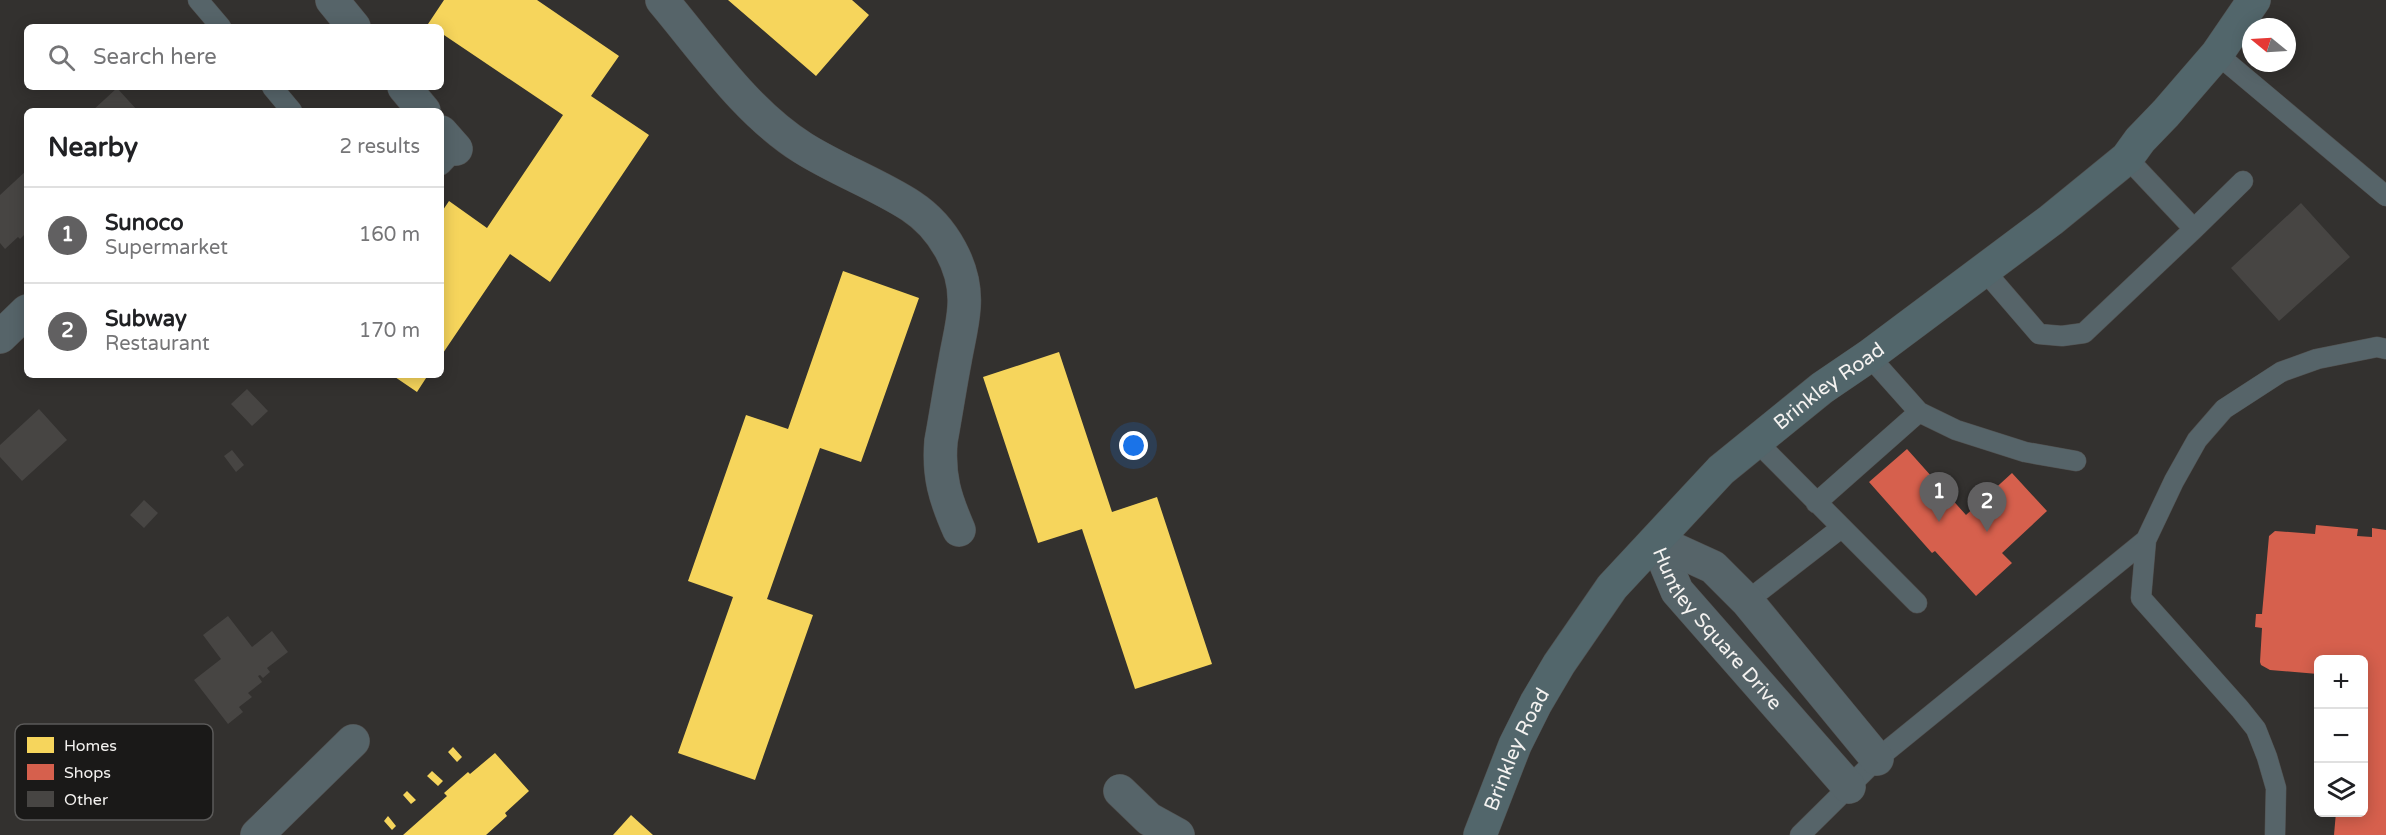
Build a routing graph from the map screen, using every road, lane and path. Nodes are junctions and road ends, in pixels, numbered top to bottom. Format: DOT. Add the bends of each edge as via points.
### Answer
graph roads {
  1 [pos="198,0"];
  2 [pos="332,0"];
  3 [pos="662,0"];
  4 [pos="2254,0"];
  5 [pos="218,24"];
  6 [pos="352,24"];
  7 [pos="2217,54"];
  8 [pos="274,90"];
  9 [pos="406,90"];
  10 [pos="290,108"];
  11 [pos="422,108"];
  12 [pos="2127,158"];
  13 [pos="2243,181"];
  14 [pos="2386,196"];
  15 [pos="2194,229"];
  16 [pos="1983,269"];
  17 [pos="24,314"];
  18 [pos="0,337"];
  19 [pos="2386,349"];
  20 [pos="1869,356"];
  21 [pos="1919,412"];
  22 [pos="1757,442"];
  23 [pos="2076,461"];
  24 [pos="1816,503"];
  25 [pos="1841,528"];
  26 [pos="959,530"];
  27 [pos="2146,540"];
  28 [pos="1656,541"];
  29 [pos="1748,601"];
  30 [pos="1917,603"];
  31 [pos="353,741"];
  32 [pos="1877,759"];
  33 [pos="1849,787"];
  34 [pos="1120,791"];
  35 [pos="257,835"];
  36 [pos="1178,835"];
  37 [pos="1480,835"];
  38 [pos="1800,835"];
  39 [pos="2275,835"];
  1 -- 5 [label="lane"];
  2 -- 6 [label="street"];
  3 -- 26 [label="street" via="737,90 776,127 802,147 914,208 947,244 960,272 964,306 939,461 942,485"];
  4 -- 7 [label="main road, Brinkley Road"];
  7 -- 12 [label="main road, Brinkley Road"];
  7 -- 14 [label="lane"];
  8 -- 10 [label="lane"];
  9 -- 11 [label="street"];
  12 -- 15 [label="lane"];
  12 -- 16 [label="main road, Brinkley Road"];
  13 -- 15 [label="lane"];
  15 -- 16 [label="lane" via="2084,333 2039,334"];
  16 -- 20 [label="main road, Brinkley Road"];
  17 -- 18 [label="street"];
  19 -- 27 [label="lane" via="2377,347 2317,359 2281,372 2224,409 2197,440"];
  20 -- 21 [label="lane"];
  20 -- 22 [label="main road, Brinkley Road" via="1821,388"];
  21 -- 23 [label="lane" via="1956,430 2025,452"];
  21 -- 24 [label="lane"];
  22 -- 24 [label="lane"];
  22 -- 28 [label="main road, Brinkley Road" via="1721,470"];
  24 -- 25 [label="lane"];
  25 -- 29 [label="lane"];
  25 -- 30 [label="lane"];
  27 -- 32 [label="lane"];
  27 -- 39 [label="lane" via="2140,598 2256,729 2276,788"];
  28 -- 29 [label="street, Huntley Square Drive" via="1713,567"];
  28 -- 33 [label="street, Huntley Square Drive" via="1677,591"];
  28 -- 37 [label="main road, Brinkley Road" via="1612,587 1536,703"];
  29 -- 32 [label="street, Huntley Square Drive"];
  31 -- 35 [label="street"];
  32 -- 33 [label="lane"];
  33 -- 38 [label="lane"];
  34 -- 36 [label="street" via="1149,819"];
}
